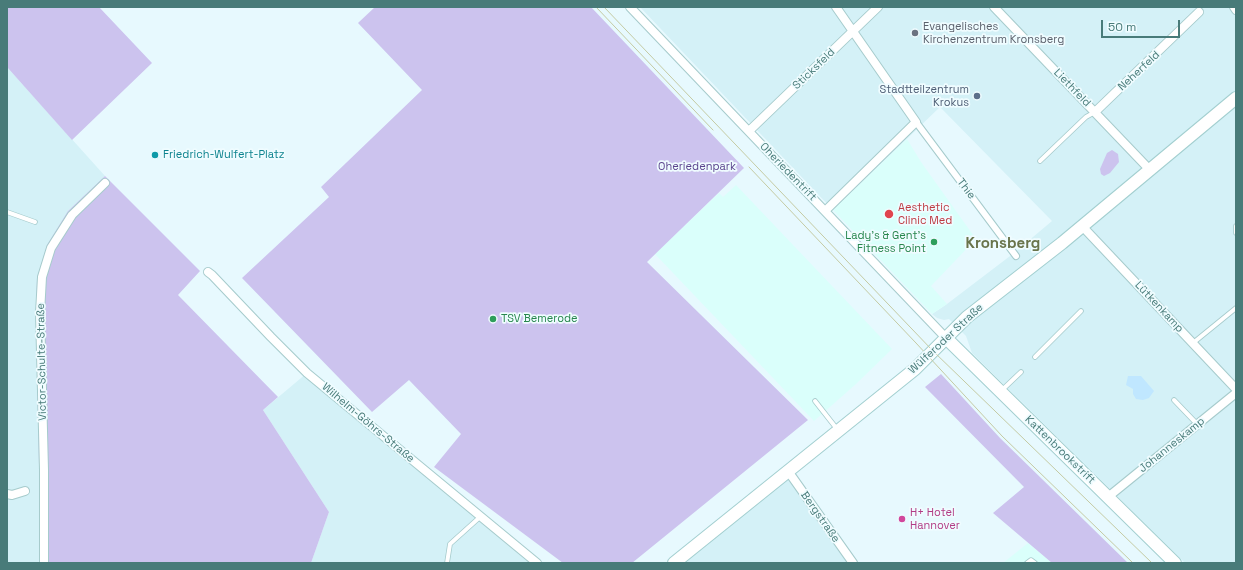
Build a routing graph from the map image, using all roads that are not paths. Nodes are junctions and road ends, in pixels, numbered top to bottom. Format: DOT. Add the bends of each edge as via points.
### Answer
graph roads {
  1 [pos="630,7"];
  2 [pos="836,7"];
  3 [pos="878,7"];
  4 [pos="994,7"];
  5 [pos="1234,7"];
  6 [pos="1236,10"];
  7 [pos="1199,12"];
  8 [pos="853,31"];
  9 [pos="1236,98"];
  10 [pos="1095,112"];
  11 [pos="916,122"];
  12 [pos="749,131"];
  13 [pos="1040,160"];
  14 [pos="1149,169"];
  15 [pos="105,183"];
  16 [pos="825,211"];
  17 [pos="7,212"];
  18 [pos="35,222"];
  19 [pos="1082,226"];
  20 [pos="1236,226"];
  21 [pos="1236,233"];
  22 [pos="1016,256"];
  23 [pos="208,272"];
  24 [pos="1236,308"];
  25 [pos="1081,311"];
  26 [pos="946,338"];
  27 [pos="1193,343"];
  28 [pos="1035,357"];
  29 [pos="1021,372"];
  30 [pos="1236,389"];
  31 [pos="1000,392"];
  32 [pos="1236,393"];
  33 [pos="1174,400"];
  34 [pos="815,401"];
  35 [pos="1197,425"];
  36 [pos="839,430"];
  37 [pos="788,471"];
  38 [pos="25,491"];
  39 [pos="7,494"];
  40 [pos="1108,497"];
  41 [pos="480,517"];
  42 [pos="681,560"];
  43 [pos="44,563"];
  44 [pos="447,563"];
  45 [pos="537,563"];
  46 [pos="853,563"];
  47 [pos="1027,563"];
  48 [pos="1034,563"];
  49 [pos="1175,563"];
  1 -- 12 [label="street, Oheriedentrift"];
  2 -- 8 [label="street, Thie"];
  3 -- 8 [label="street, Sticksfeld"];
  4 -- 10 [label="street, Liethfeld"];
  5 -- 6 [label="street"];
  7 -- 10 [label="street, Neherfeld"];
  8 -- 11 [label="street, Thie"];
  8 -- 12 [label="street, Sticksfeld"];
  9 -- 14 [label="main road, Wülferoder Straße"];
  10 -- 13 [label="lane" via="1086,117"];
  10 -- 14 [label="street, Liethfeld"];
  11 -- 16 [label="street"];
  11 -- 22 [label="street, Thie"];
  12 -- 16 [label="street, Oheriedentrift"];
  14 -- 19 [label="main road, Wülferoder Straße"];
  15 -- 43 [label="street, Victor-Schulte-Straße" via="72,216 51,248 42,277 40,313"];
  16 -- 26 [label="street, Oheriedentrift"];
  17 -- 18 [label="lane"];
  19 -- 26 [label="main road, Wülferoder Straße" via="967,316"];
  19 -- 27 [label="street, Lütkenkamp"];
  20 -- 21 [label="lane"];
  23 -- 41 [label="street, Wilhelm-Göhrs-Straße" via="307,373"];
  24 -- 27 [label="lane"];
  25 -- 28 [label="lane"];
  26 -- 31 [label="main road, Kattenbrookstrift"];
  26 -- 36 [label="main road, Wülferoder Straße" via="915,368"];
  27 -- 30 [label="street, Lütkenkamp"];
  29 -- 31 [label="lane"];
  31 -- 40 [label="main road, Kattenbrookstrift"];
  32 -- 35 [label="street, Johanneskamp"];
  33 -- 35 [label="lane"];
  34 -- 36 [label="lane"];
  35 -- 40 [label="street, Johanneskamp"];
  36 -- 37 [label="main road, Wülferoder Straße"];
  37 -- 42 [label="main road, Wülferoder Straße"];
  37 -- 46 [label="street, Bergstraße"];
  38 -- 39 [label="street"];
  40 -- 49 [label="main road, Kattenbrookstrift"];
  41 -- 44 [label="lane" via="450,544"];
  41 -- 45 [label="street, Wilhelm-Göhrs-Straße"];
  47 -- 48 [label="lane" via="1031,560"];
}
